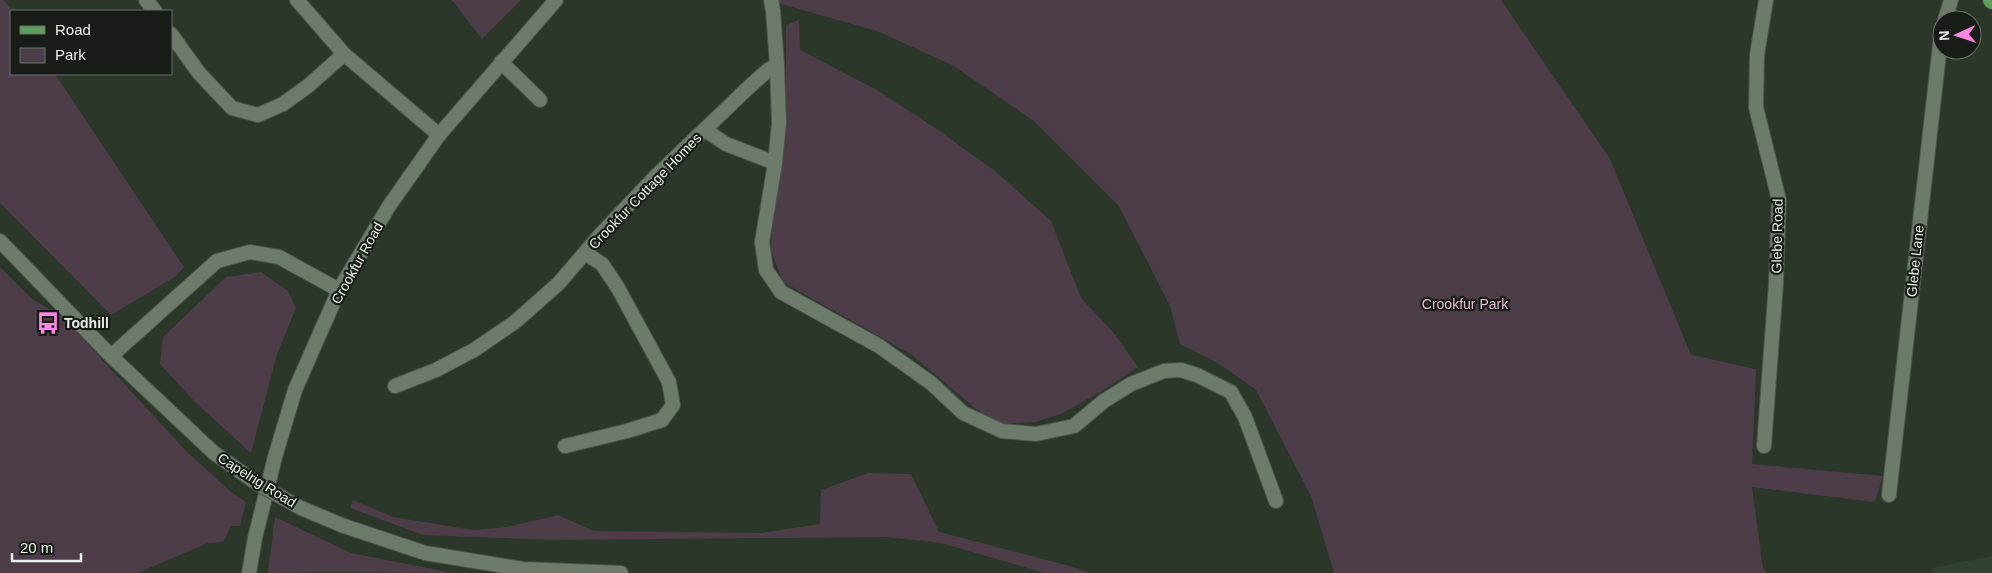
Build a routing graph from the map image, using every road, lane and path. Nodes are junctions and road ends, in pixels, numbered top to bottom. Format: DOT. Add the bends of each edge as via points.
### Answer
graph roads {
  1 [pos="146,0"];
  2 [pos="297,0"];
  3 [pos="556,0"];
  4 [pos="771,0"];
  5 [pos="1766,0"];
  6 [pos="154,10"];
  7 [pos="172,35"];
  8 [pos="344,54"];
  9 [pos="1938,60"];
  10 [pos="502,62"];
  11 [pos="777,66"];
  12 [pos="540,100"];
  13 [pos="705,130"];
  14 [pos="439,135"];
  15 [pos="775,163"];
  16 [pos="0,241"];
  17 [pos="585,253"];
  18 [pos="339,290"];
  19 [pos="111,356"];
  20 [pos="395,386"];
  21 [pos="566,446"];
  22 [pos="1764,446"];
  23 [pos="1890,495"];
  24 [pos="1276,501"];
  25 [pos="249,573"];
  26 [pos="621,573"];
  1 -- 6 [label="street"];
  2 -- 8 [label="street"];
  3 -- 10 [label="street, Crookfur Road"];
  4 -- 11 [label="street"];
  5 -- 22 [label="street, Glebe Road" via="1757,55 1756,107 1779,200"];
  7 -- 8 [label="street" via="199,74 232,108 258,115 302,91"];
  8 -- 14 [label="street"];
  9 -- 23 [label="street, Glebe Lane"];
  10 -- 12 [label="street"];
  10 -- 14 [label="street, Crookfur Road"];
  11 -- 13 [label="street, Crookfur Cottage Homes" via="768,70"];
  11 -- 15 [label="street" via="779,123"];
  13 -- 15 [label="street, Crookfur Cottage Homes" via="726,144"];
  13 -- 17 [label="street, Crookfur Cottage Homes" via="656,176"];
  14 -- 18 [label="street, Crookfur Road" via="389,206"];
  15 -- 24 [label="street" via="762,242 766,270 781,292 879,346 931,383 963,413 1002,431 1036,434 1074,426 1131,384 1164,371 1181,370 1198,375 1231,392 1245,417"];
  16 -- 19 [label="street, Capelrig Road"];
  17 -- 20 [label="street, Crookfur Cottage Homes" via="559,283 516,322 474,350"];
  17 -- 21 [label="street, Crookfur Cottage Homes" via="602,264 618,288 669,382 672,405 662,420"];
  18 -- 19 [label="street" via="279,256 250,252 216,261"];
  18 -- 25 [label="street, Crookfur Road" via="295,390 275,457"];
  19 -- 26 [label="street, Capelrig Road, bridge" via="214,453 258,484 301,508 424,553 523,569"];
}
